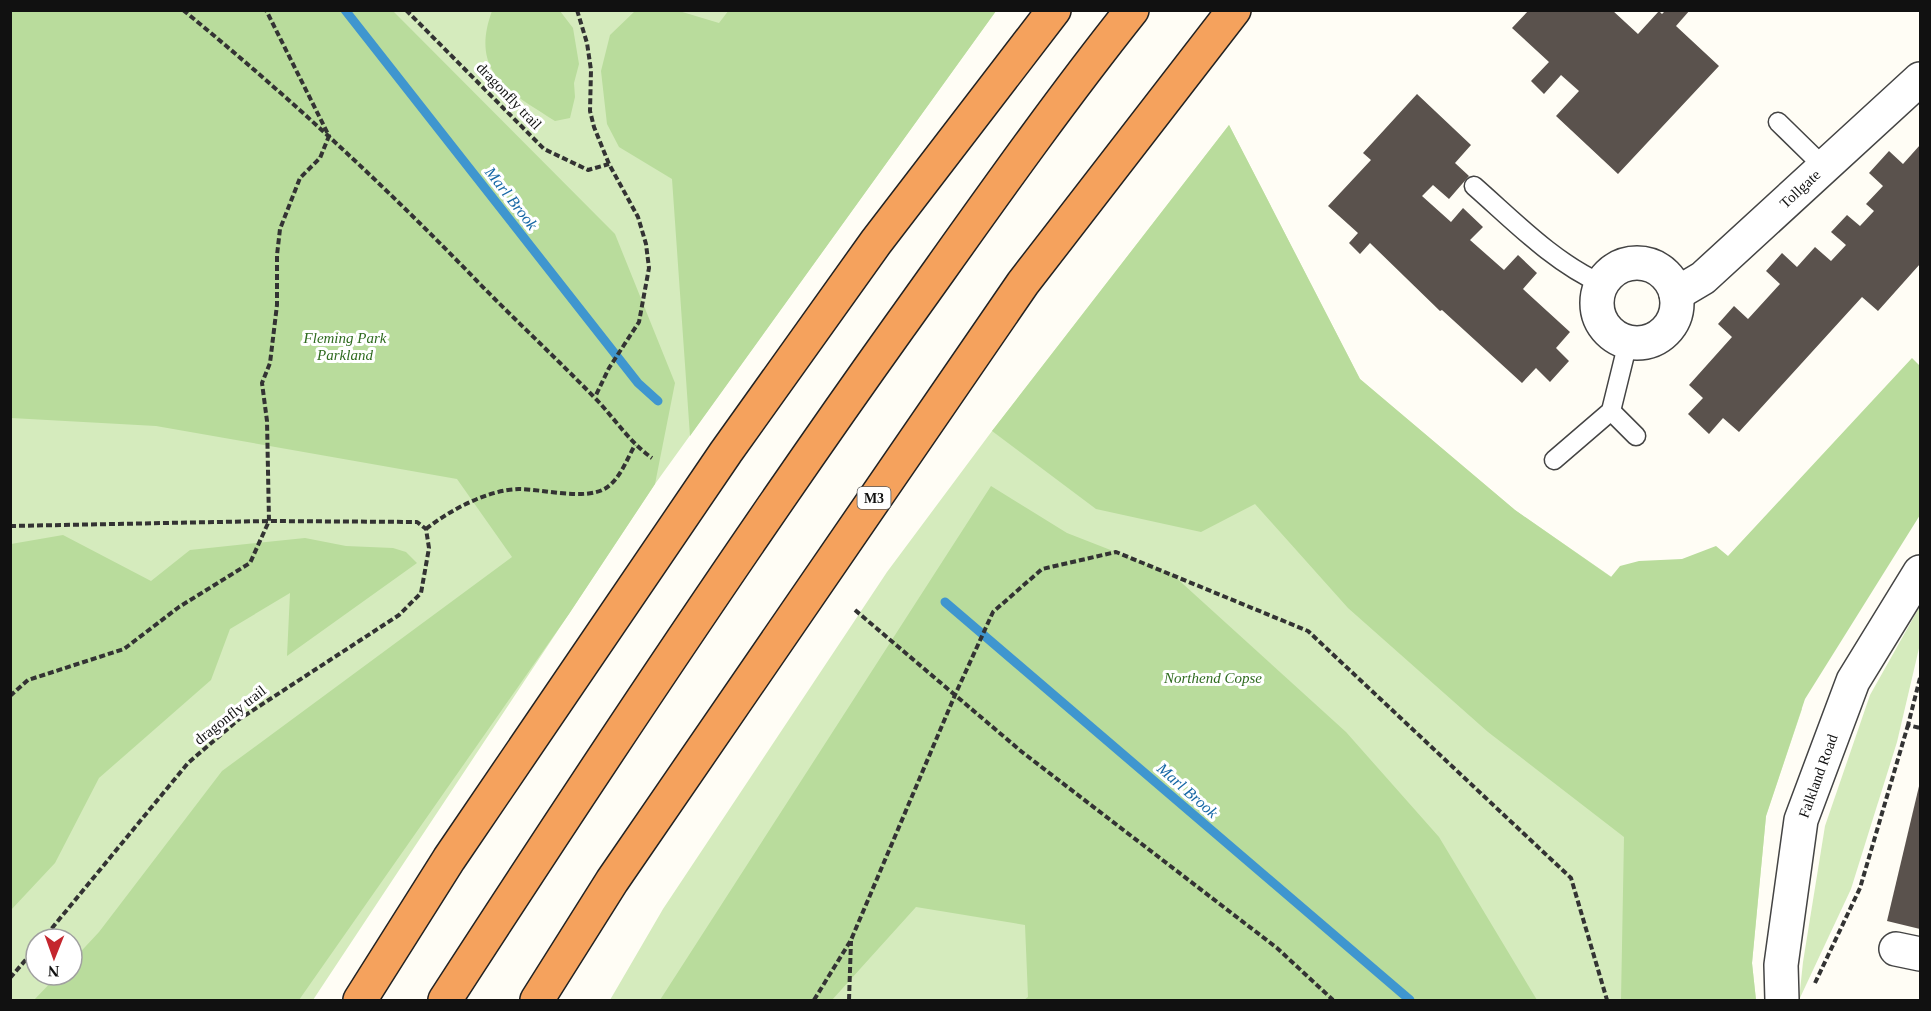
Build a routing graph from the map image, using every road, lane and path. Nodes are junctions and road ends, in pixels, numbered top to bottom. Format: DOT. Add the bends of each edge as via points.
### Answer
graph roads {
  1 [pos="183,10"];
  2 [pos="266,10"];
  3 [pos="406,10"];
  4 [pos="577,10"];
  5 [pos="1054,10"];
  6 [pos="1132,10"];
  7 [pos="1234,10"];
  8 [pos="1920,79"];
  9 [pos="1778,122"];
  10 [pos="329,136"];
  11 [pos="609,164"];
  12 [pos="1824,167"];
  13 [pos="1474,186"];
  14 [pos="1602,284"];
  15 [pos="1676,294"];
  16 [pos="1628,342"];
  17 [pos="595,398"];
  18 [pos="1611,411"];
  19 [pos="1636,436"];
  20 [pos="635,445"];
  21 [pos="652,458"];
  22 [pos="1554,460"];
  23 [pos="269,521"];
  24 [pos="10,526"];
  25 [pos="426,529"];
  26 [pos="1920,572"];
  27 [pos="855,610"];
  28 [pos="1920,678"];
  29 [pos="954,694"];
  30 [pos="10,696"];
  31 [pos="1908,725"];
  32 [pos="1920,728"];
  33 [pos="53,927"];
  34 [pos="851,940"];
  35 [pos="24,962"];
  36 [pos="10,978"];
  37 [pos="1813,987"];
  38 [pos="360,1000"];
  39 [pos="446,1000"];
  40 [pos="537,1000"];
  41 [pos="814,1000"];
  42 [pos="849,1000"];
  43 [pos="1333,1000"];
  44 [pos="1607,1000"];
  45 [pos="1782,1000"];
  1 -- 10 [label="path"];
  2 -- 10 [label="path"];
  3 -- 11 [label="path, dragonfly trail" via="544,149 588,170"];
  4 -- 11 [label="path" via="591,70 590,111"];
  5 -- 38 [label="highway" via="876,242 726,452 449,859"];
  6 -- 39 [label="highway" via="772,505 575,798"];
  7 -- 40 [label="highway, M3" via="1023,283 645,832"];
  8 -- 12 [label="street, Tollgate"];
  9 -- 12 [label="lane"];
  10 -- 17 [label="path"];
  10 -- 23 [label="path" via="320,158 300,178 280,228 277,305 270,363 262,383 267,421"];
  11 -- 17 [label="path" via="638,217 649,268 639,321"];
  12 -- 15 [label="street, Tollgate" via="1703,278"];
  13 -- 14 [label="lane" via="1560,260"];
  14 -- 15 [label="street" via="1622,266 1636,263 1662,272"];
  14 -- 16 [label="street" via="1597,307 1600,318 1606,329"];
  15 -- 16 [label="street" via="1673,321 1664,332 1653,340"];
  16 -- 18 [label="lane"];
  17 -- 20 [label="path"];
  18 -- 19 [label="lane"];
  18 -- 22 [label="lane"];
  20 -- 21 [label="path"];
  20 -- 25 [label="path" via="606,488 583,494 516,489 463,504"];
  23 -- 24 [label="path"];
  23 -- 25 [label="path" via="417,522"];
  23 -- 30 [label="path" via="250,563 179,607 124,649 28,680"];
  25 -- 33 [label="path, dragonfly trail" via="429,548 421,593 399,615 238,720 188,763"];
  26 -- 45 [label="street, Falkland Road" via="1853,681 1800,820 1781,966"];
  27 -- 29 [label="path"];
  28 -- 31 [label="path"];
  29 -- 34 [label="path"];
  29 -- 43 [label="path" via="1022,752 1277,948"];
  29 -- 44 [label="path" via="993,612 1042,569 1116,552 1308,632 1571,878"];
  31 -- 32 [label="path"];
  31 -- 37 [label="path" via="1860,888"];
  34 -- 41 [label="path"];
  34 -- 42 [label="path"];
  35 -- 36 [label="path"];
}
